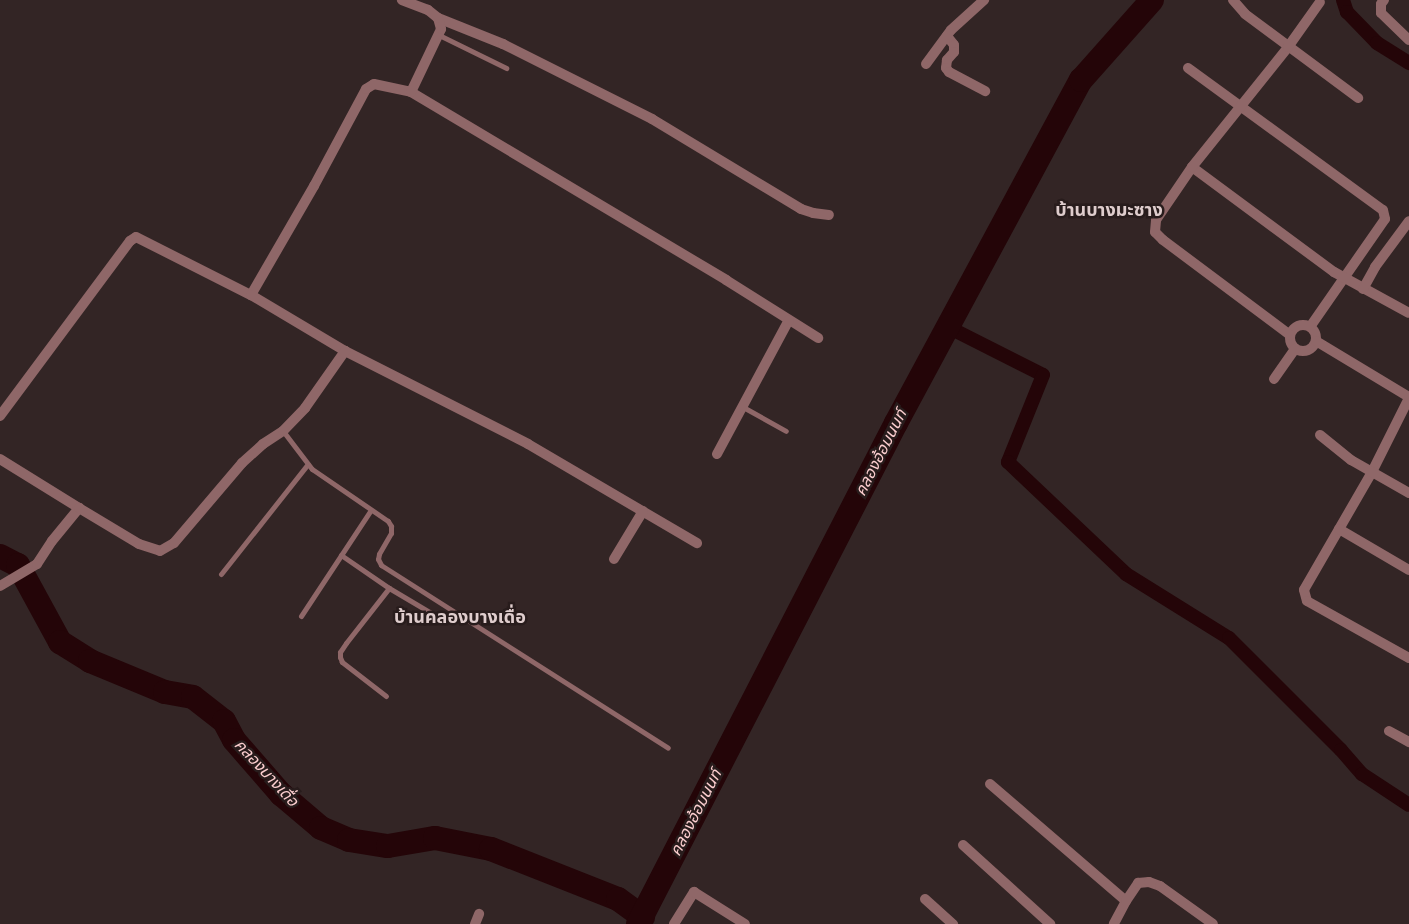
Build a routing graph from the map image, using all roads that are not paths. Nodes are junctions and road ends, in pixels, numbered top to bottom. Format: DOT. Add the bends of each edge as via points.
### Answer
graph roads {
  1 [pos="402,0"];
  2 [pos="984,0"];
  3 [pos="1233,0"];
  4 [pos="1384,0"];
  5 [pos="1320,2"];
  6 [pos="438,18"];
  7 [pos="439,35"];
  8 [pos="947,36"];
  9 [pos="1409,40"];
  10 [pos="1288,47"];
  11 [pos="926,64"];
  12 [pos="506,68"];
  13 [pos="1188,68"];
  14 [pos="985,91"];
  15 [pos="411,92"];
  16 [pos="1358,98"];
  17 [pos="1240,107"];
  18 [pos="1192,166"];
  19 [pos="828,215"];
  20 [pos="1409,221"];
  21 [pos="1346,279"];
  22 [pos="1363,289"];
  23 [pos="250,295"];
  24 [pos="1409,313"];
  25 [pos="789,320"];
  26 [pos="1310,327"];
  27 [pos="1290,335"];
  28 [pos="818,338"];
  29 [pos="1316,341"];
  30 [pos="1295,349"];
  31 [pos="345,351"];
  32 [pos="1274,379"];
  33 [pos="1409,398"];
  34 [pos="742,407"];
  35 [pos="0,416"];
  36 [pos="786,431"];
  37 [pos="283,432"];
  38 [pos="1320,435"];
  39 [pos="717,454"];
  40 [pos="0,458"];
  41 [pos="308,464"];
  42 [pos="1372,472"];
  43 [pos="1409,493"];
  44 [pos="79,508"];
  45 [pos="371,510"];
  46 [pos="643,512"];
  47 [pos="1339,529"];
  48 [pos="697,543"];
  49 [pos="341,555"];
  50 [pos="614,558"];
  51 [pos="1409,570"];
  52 [pos="221,574"];
  53 [pos="0,586"];
  54 [pos="389,588"];
  55 [pos="301,616"];
  56 [pos="443,620"];
  57 [pos="1409,658"];
  58 [pos="386,696"];
  59 [pos="1389,731"];
  60 [pos="1409,742"];
  61 [pos="668,748"];
  62 [pos="990,784"];
  63 [pos="963,845"];
  64 [pos="925,899"];
  65 [pos="1126,901"];
  66 [pos="674,924"];
  67 [pos="745,924"];
  68 [pos="953,924"];
  69 [pos="1050,924"];
  70 [pos="1114,924"];
  71 [pos="1213,924"];
  1 -- 6 [label="street" via="428,10"];
  2 -- 8 [label="street"];
  3 -- 10 [label="street" via="1245,14"];
  4 -- 9 [label="street" via="1381,13"];
  5 -- 10 [label="street"];
  6 -- 7 [label="street"];
  6 -- 19 [label="street" via="503,44 652,119 801,209"];
  7 -- 12 [label="lane"];
  7 -- 15 [label="street"];
  8 -- 11 [label="street"];
  8 -- 14 [label="street" via="954,45 954,52 947,60 946,68"];
  10 -- 16 [label="street"];
  10 -- 17 [label="street"];
  13 -- 17 [label="street"];
  15 -- 23 [label="street" via="374,84 366,89"];
  15 -- 25 [label="street"];
  17 -- 18 [label="street"];
  17 -- 21 [label="street" via="1383,210 1385,219"];
  18 -- 21 [label="street"];
  18 -- 27 [label="street" via="1156,220 1155,232"];
  20 -- 22 [label="street"];
  21 -- 22 [label="street"];
  21 -- 26 [label="street"];
  22 -- 24 [label="street"];
  23 -- 31 [label="street"];
  23 -- 35 [label="street" via="136,237"];
  25 -- 28 [label="street"];
  25 -- 34 [label="street"];
  26 -- 27 [label="street" via="1300,325"];
  26 -- 29 [label="street"];
  27 -- 30 [label="street"];
  29 -- 30 [label="street" via="1310,349"];
  29 -- 33 [label="street"];
  30 -- 32 [label="street"];
  31 -- 37 [label="street"];
  31 -- 46 [label="street" via="528,444"];
  33 -- 42 [label="street"];
  34 -- 36 [label="lane"];
  34 -- 39 [label="street"];
  37 -- 41 [label="lane"];
  37 -- 44 [label="street" via="242,463 174,543 160,551 139,544"];
  38 -- 42 [label="street"];
  40 -- 44 [label="street"];
  41 -- 45 [label="lane"];
  41 -- 52 [label="lane"];
  42 -- 43 [label="street"];
  42 -- 47 [label="street"];
  44 -- 53 [label="street" via="37,564"];
  45 -- 49 [label="lane"];
  45 -- 61 [label="lane" via="391,526 379,554 381,565"];
  46 -- 48 [label="street"];
  46 -- 50 [label="street"];
  47 -- 51 [label="street"];
  47 -- 57 [label="street" via="1304,590 1307,601"];
  49 -- 54 [label="lane"];
  49 -- 55 [label="lane"];
  54 -- 56 [label="lane"];
  54 -- 58 [label="lane" via="340,652 342,662"];
  59 -- 60 [label="street"];
  62 -- 65 [label="street"];
  63 -- 69 [label="street"];
  64 -- 68 [label="street"];
  65 -- 70 [label="street"];
  65 -- 71 [label="street" via="1138,883 1149,882 1160,886"];
  66 -- 67 [label="street" via="694,892"];
}
